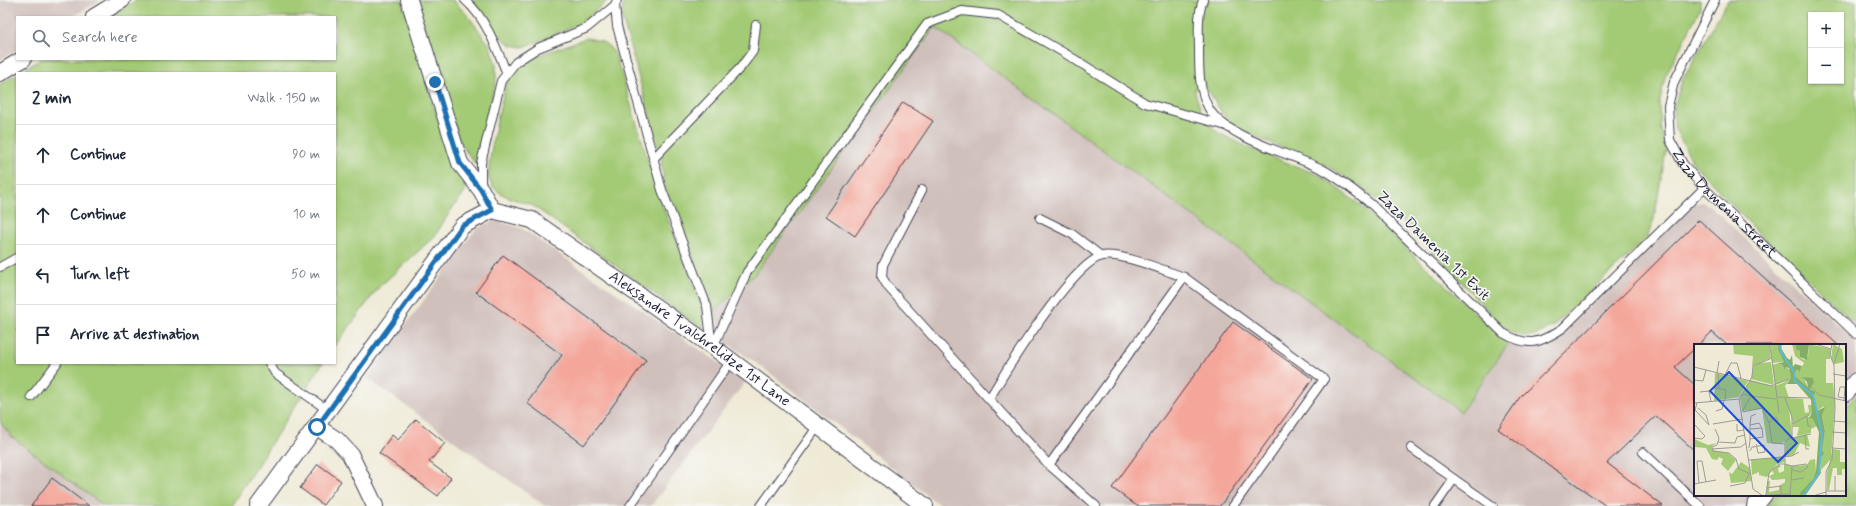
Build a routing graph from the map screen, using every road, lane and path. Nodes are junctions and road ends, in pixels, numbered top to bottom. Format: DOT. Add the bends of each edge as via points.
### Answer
graph roads {
  1 [pos="122,0"];
  2 [pos="409,0"];
  3 [pos="465,0"];
  4 [pos="1203,0"];
  5 [pos="1715,0"];
  6 [pos="616,2"];
  7 [pos="96,16"];
  8 [pos="756,25"];
  9 [pos="21,60"];
  10 [pos="0,73"];
  11 [pos="507,74"];
  12 [pos="1224,125"];
  13 [pos="653,159"];
  14 [pos="1704,188"];
  15 [pos="481,190"];
  16 [pos="922,190"];
  17 [pos="492,210"];
  18 [pos="1040,218"];
  19 [pos="1101,256"];
  20 [pos="16,259"];
  21 [pos="0,267"];
  22 [pos="1184,277"];
  23 [pos="1856,334"];
  24 [pos="713,347"];
  25 [pos="731,361"];
  26 [pos="56,364"];
  27 [pos="270,364"];
  28 [pos="32,397"];
  29 [pos="989,399"];
  30 [pos="328,411"];
  31 [pos="818,426"];
  32 [pos="317,427"];
  33 [pos="1411,448"];
  34 [pos="1644,452"];
  35 [pos="1049,465"];
  36 [pos="1454,479"];
  37 [pos="1763,496"];
  38 [pos="258,506"];
  39 [pos="375,506"];
  40 [pos="630,506"];
  41 [pos="761,506"];
  42 [pos="925,506"];
  43 [pos="1096,506"];
  44 [pos="1233,506"];
  45 [pos="1435,506"];
  46 [pos="1493,506"];
  47 [pos="1700,506"];
  48 [pos="1755,506"];
  1 -- 7 [label="street"];
  2 -- 15 [label="street" via="460,163"];
  3 -- 11 [label="lane" via="493,41"];
  4 -- 12 [label="lane, Zaza Damenia 1st Exit" via="1199,11 1199,81 1208,108"];
  5 -- 14 [label="lane, Zaza Damenia Street" via="1674,82 1668,106 1670,140 1683,164"];
  6 -- 11 [label="lane" via="587,28 538,48 516,62"];
  6 -- 13 [label="lane" via="617,26"];
  8 -- 13 [label="lane" via="753,51 741,67"];
  9 -- 10 [label="street"];
  11 -- 15 [label="lane" via="501,81 481,163"];
  12 -- 14 [label="lane, Zaza Damenia 1st Exit" via="1243,136 1322,170 1352,188 1503,333 1515,340 1529,342 1544,340 1563,328"];
  12 -- 24 [label="lane" via="1145,103 998,15 962,11 927,24 747,272"];
  13 -- 24 [label="lane" via="662,190 707,306"];
  14 -- 23 [label="lane, Zaza Damenia Street"];
  15 -- 17 [label="street"];
  16 -- 29 [label="lane" via="883,264 882,277"];
  17 -- 24 [label="street, Aleksandre Tvalchrelidze 1st Lane" via="532,220"];
  17 -- 30 [label="street" via="462,226"];
  18 -- 19 [label="lane" via="1072,234"];
  19 -- 22 [label="lane" via="1122,257"];
  19 -- 29 [label="lane" via="1090,262 1072,279 1038,323"];
  20 -- 21 [label="lane"];
  22 -- 35 [label="lane"];
  22 -- 44 [label="lane" via="1324,379"];
  24 -- 25 [label="street, Aleksandre Tvalchrelidze 1st Lane"];
  25 -- 31 [label="street, Aleksandre Tvalchrelidze 1st Lane"];
  25 -- 40 [label="lane"];
  26 -- 28 [label="lane"];
  27 -- 30 [label="lane" via="275,373"];
  29 -- 35 [label="lane"];
  30 -- 32 [label="street"];
  31 -- 41 [label="lane"];
  31 -- 42 [label="street, Aleksandre Tvalchrelidze 1st Lane"];
  32 -- 38 [label="street"];
  32 -- 39 [label="street" via="337,440 350,454"];
  33 -- 36 [label="lane"];
  34 -- 47 [label="lane"];
  35 -- 43 [label="lane"];
  36 -- 45 [label="lane"];
  36 -- 46 [label="lane"];
  37 -- 48 [label="street"];
}
